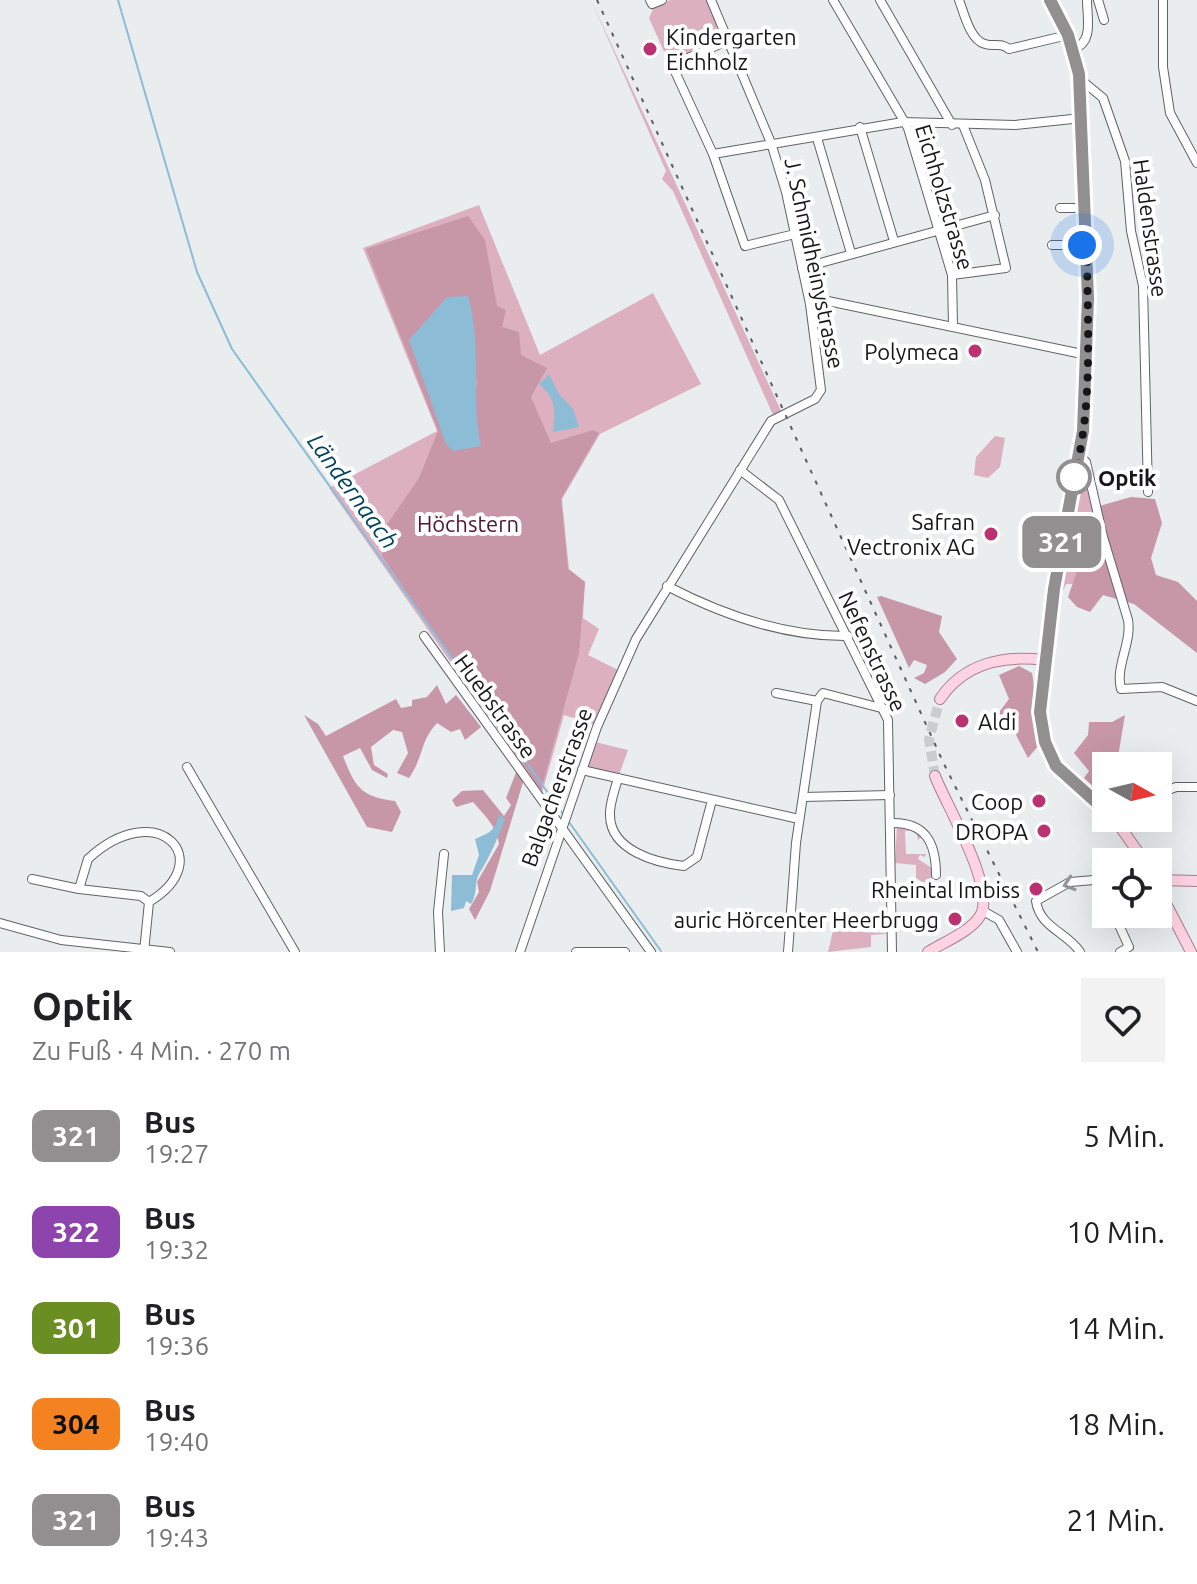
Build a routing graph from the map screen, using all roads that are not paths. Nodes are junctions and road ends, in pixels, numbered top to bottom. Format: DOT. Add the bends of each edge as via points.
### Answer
graph roads {
  1 [pos="650,0"];
  2 [pos="662,0"];
  3 [pos="711,0"];
  4 [pos="833,0"];
  5 [pos="880,0"];
  6 [pos="959,0"];
  7 [pos="1050,0"];
  8 [pos="1087,0"];
  9 [pos="1098,0"];
  10 [pos="1163,0"];
  11 [pos="1104,20"];
  12 [pos="1068,35"];
  13 [pos="727,41"];
  14 [pos="1073,49"];
  15 [pos="1080,79"];
  16 [pos="1082,118"];
  17 [pos="903,122"];
  18 [pos="952,125"];
  19 [pos="963,125"];
  20 [pos="860,127"];
  21 [pos="817,138"];
  22 [pos="771,143"];
  23 [pos="713,154"];
  24 [pos="1197,163"];
  25 [pos="1060,208"];
  26 [pos="1086,208"];
  27 [pos="995,215"];
  28 [pos="938,229"];
  29 [pos="795,234"];
  30 [pos="894,241"];
  31 [pos="1052,245"];
  32 [pos="1087,245"];
  33 [pos="851,253"];
  34 [pos="802,268"];
  35 [pos="952,275"];
  36 [pos="810,304"];
  37 [pos="953,327"];
  38 [pos="1087,355"];
  39 [pos="1079,455"];
  40 [pos="740,470"];
  41 [pos="1148,492"];
  42 [pos="667,586"];
  43 [pos="424,636"];
  44 [pos="848,636"];
  45 [pos="1044,660"];
  46 [pos="776,693"];
  47 [pos="940,699"];
  48 [pos="817,701"];
  49 [pos="1197,701"];
  50 [pos="885,709"];
  51 [pos="187,767"];
  52 [pos="582,770"];
  53 [pos="935,776"];
  54 [pos="618,778"];
  55 [pos="1197,787"];
  56 [pos="1172,789"];
  57 [pos="890,795"];
  58 [pos="803,797"];
  59 [pos="1092,799"];
  60 [pos="712,800"];
  61 [pos="799,819"];
  62 [pos="891,823"];
  63 [pos="562,826"];
  64 [pos="444,854"];
  65 [pos="936,875"];
  66 [pos="32,879"];
  67 [pos="1092,880"];
  68 [pos="1172,880"];
  69 [pos="1197,881"];
  70 [pos="79,889"];
  71 [pos="149,902"];
  72 [pos="983,911"];
  73 [pos="1172,915"];
  74 [pos="0,923"];
  75 [pos="1120,928"];
  76 [pos="145,951"];
  77 [pos="170,952"];
  78 [pos="295,952"];
  79 [pos="440,952"];
  80 [pos="520,952"];
  81 [pos="576,952"];
  82 [pos="625,952"];
  83 [pos="651,952"];
  84 [pos="788,952"];
  85 [pos="895,952"];
  86 [pos="928,952"];
  87 [pos="1017,952"];
  88 [pos="1080,952"];
  89 [pos="1120,952"];
  90 [pos="1191,952"];
  1 -- 2 [label="street"];
  3 -- 13 [label="street, J. Schmidheinystrasse"];
  4 -- 17 [label="street, Eichholzstrasse"];
  5 -- 18 [label="street"];
  6 -- 12 [label="street" via="974,36 985,44 1009,49"];
  7 -- 12 [label="main road"];
  8 -- 14 [label="street" via="1087,37"];
  9 -- 11 [label="street"];
  10 -- 24 [label="street" via="1163,67 1170,113"];
  12 -- 14 [label="main road"];
  13 -- 22 [label="street, J. Schmidheinystrasse"];
  13 -- 23 [label="street" via="672,65"];
  14 -- 15 [label="main road"];
  15 -- 16 [label="main road"];
  15 -- 41 [label="street, Haldenstrasse" via="1103,98 1127,175 1131,231 1143,286"];
  16 -- 19 [label="street"];
  16 -- 26 [label="main road"];
  17 -- 18 [label="street"];
  17 -- 20 [label="street"];
  17 -- 28 [label="street, Eichholzstrasse"];
  18 -- 19 [label="street"];
  19 -- 27 [label="street"];
  20 -- 21 [label="street"];
  20 -- 30 [label="street"];
  21 -- 22 [label="street"];
  21 -- 33 [label="street"];
  22 -- 23 [label="street"];
  22 -- 29 [label="street, J. Schmidheinystrasse"];
  23 -- 29 [label="street" via="745,246"];
  25 -- 26 [label="street"];
  26 -- 32 [label="main road"];
  27 -- 28 [label="street"];
  27 -- 35 [label="street" via="1006,268"];
  28 -- 30 [label="street"];
  28 -- 35 [label="street, Eichholzstrasse"];
  29 -- 34 [label="street, J. Schmidheinystrasse"];
  30 -- 33 [label="street"];
  31 -- 32 [label="street"];
  32 -- 38 [label="main road"];
  33 -- 34 [label="street"];
  34 -- 36 [label="street, J. Schmidheinystrasse"];
  35 -- 37 [label="street, Eichholzstrasse"];
  36 -- 37 [label="street" via="823,300"];
  36 -- 40 [label="street, J. Schmidheinystrasse" via="821,390 815,399 771,421"];
  37 -- 38 [label="street"];
  38 -- 39 [label="main road"];
  39 -- 45 [label="main road"];
  39 -- 49 [label="street" via="1086,462 1128,620 1121,689 1162,687"];
  40 -- 42 [label="street, Balgacherstrasse"];
  40 -- 44 [label="street, Nefenstrasse" via="779,500"];
  42 -- 44 [label="street" via="701,604 784,631"];
  42 -- 52 [label="street, Balgacherstrasse" via="636,639"];
  43 -- 63 [label="street, Huebstrasse"];
  44 -- 50 [label="street, Nefenstrasse"];
  45 -- 47 [label="main road" via="984,664 954,681"];
  45 -- 59 [label="main road" via="1040,712 1049,754 1065,777"];
  46 -- 48 [label="street"];
  48 -- 50 [label="street" via="823,693"];
  48 -- 58 [label="street"];
  50 -- 57 [label="street, Nefenstrasse"];
  51 -- 78 [label="street"];
  52 -- 54 [label="street"];
  52 -- 63 [label="street, Balgacherstrasse"];
  53 -- 72 [label="main road" via="979,875"];
  54 -- 60 [label="street"];
  54 -- 60 [label="street" via="609,814 617,834 639,854 674,865 684,866 697,857"];
  55 -- 56 [label="street"];
  57 -- 58 [label="street"];
  57 -- 62 [label="street, Nefenstrasse"];
  58 -- 61 [label="street"];
  60 -- 61 [label="street"];
  61 -- 84 [label="street"];
  62 -- 65 [label="street" via="918,827 934,852"];
  62 -- 85 [label="street, Nefenstrasse"];
  63 -- 80 [label="street, Balgacherstrasse"];
  63 -- 83 [label="street, Huebstrasse"];
  64 -- 79 [label="street"];
  66 -- 70 [label="street"];
  67 -- 88 [label="street, one-way" via="1070,882 1036,901 1048,926"];
  68 -- 69 [label="main road"];
  70 -- 71 [label="street" via="141,896"];
  70 -- 71 [label="street" via="84,865 95,852 135,831 151,830 171,841 179,864 169,889"];
  71 -- 76 [label="street"];
  72 -- 86 [label="main road" via="974,923"];
  72 -- 87 [label="street" via="999,920"];
  73 -- 90 [label="main road"];
  74 -- 76 [label="street" via="61,940"];
  75 -- 89 [label="street" via="1129,947"];
  76 -- 77 [label="street"];
  81 -- 82 [label="street"];
}
